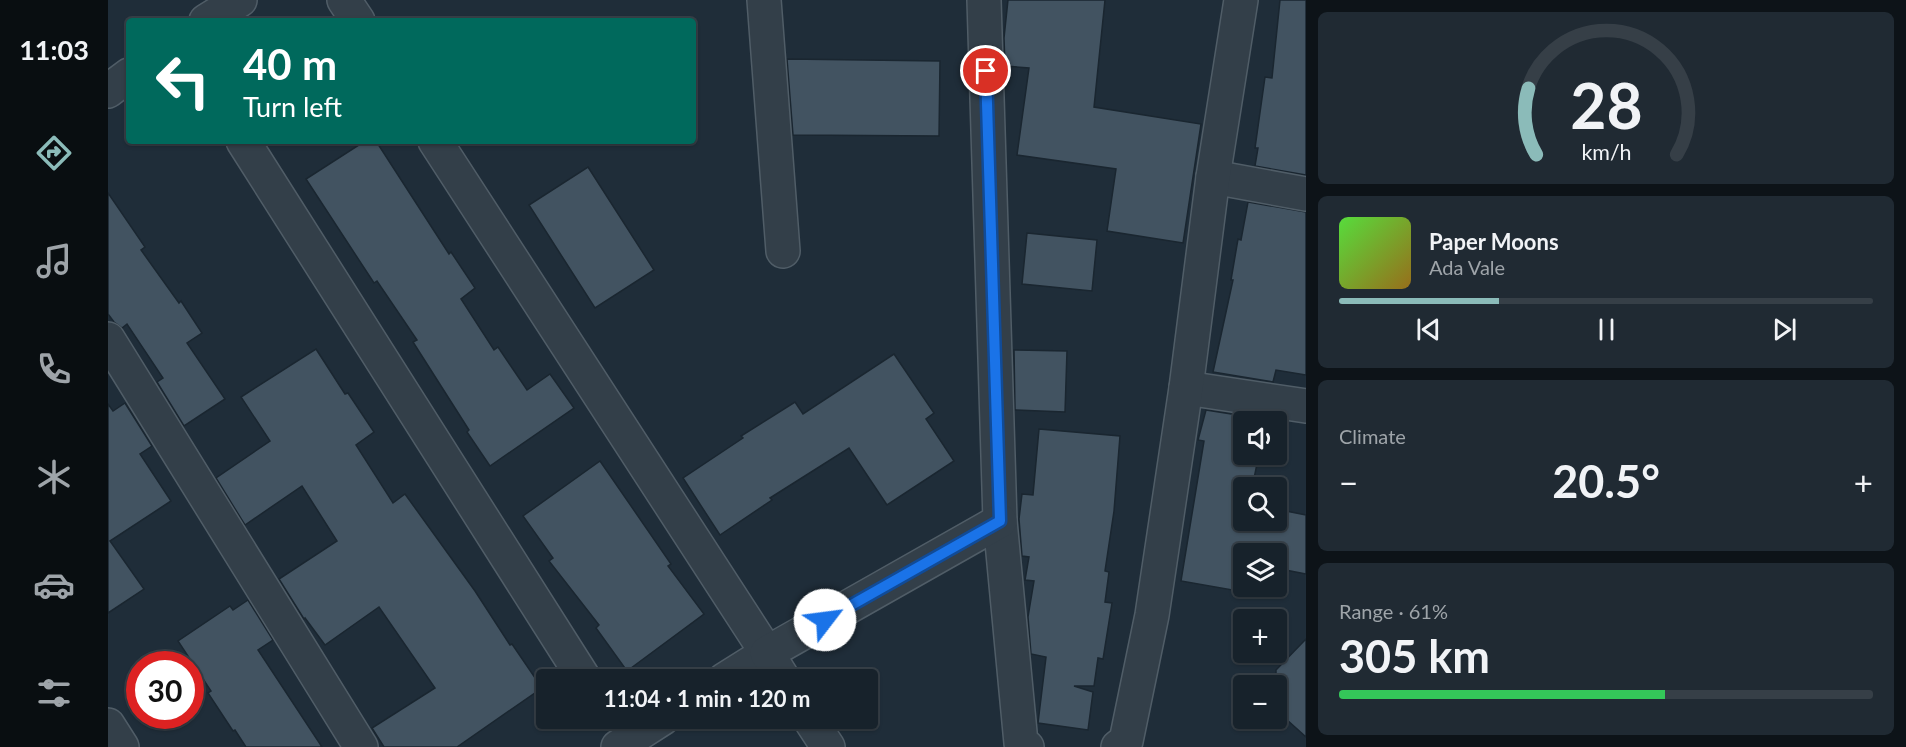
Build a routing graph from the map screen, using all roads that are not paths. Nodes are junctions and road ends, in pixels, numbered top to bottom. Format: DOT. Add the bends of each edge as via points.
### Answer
graph roads {
  1 [pos="240,0"];
  2 [pos="344,0"];
  3 [pos="764,0"];
  4 [pos="984,0"];
  5 [pos="1241,0"];
  6 [pos="211,18"];
  7 [pos="356,18"];
  8 [pos="126,77"];
  9 [pos="108,91"];
  10 [pos="245,144"];
  11 [pos="437,144"];
  12 [pos="1214,177"];
  13 [pos="1306,194"];
  14 [pos="783,251"];
  15 [pos="108,339"];
  16 [pos="1186,388"];
  17 [pos="1306,406"];
  18 [pos="1000,521"];
  19 [pos="775,666"];
  20 [pos="578,669"];
  21 [pos="108,725"];
  22 [pos="636,729"];
  23 [pos="816,729"];
  24 [pos="618,736"];
  25 [pos="122,747"];
  26 [pos="361,747"];
  27 [pos="828,747"];
  28 [pos="1027,747"];
  29 [pos="1118,747"];
  1 -- 6 [label="street"];
  2 -- 7 [label="street"];
  3 -- 14 [label="street"];
  4 -- 18 [label="street"];
  5 -- 12 [label="street"];
  8 -- 9 [label="street"];
  10 -- 20 [label="street"];
  11 -- 19 [label="street"];
  12 -- 13 [label="street"];
  12 -- 16 [label="street"];
  15 -- 26 [label="street"];
  16 -- 17 [label="street"];
  16 -- 29 [label="street" via="1152,615 1126,741"];
  18 -- 19 [label="street"];
  18 -- 28 [label="street" via="1021,743"];
  21 -- 25 [label="street"];
  22 -- 24 [label="street"];
  23 -- 27 [label="street"];
}
